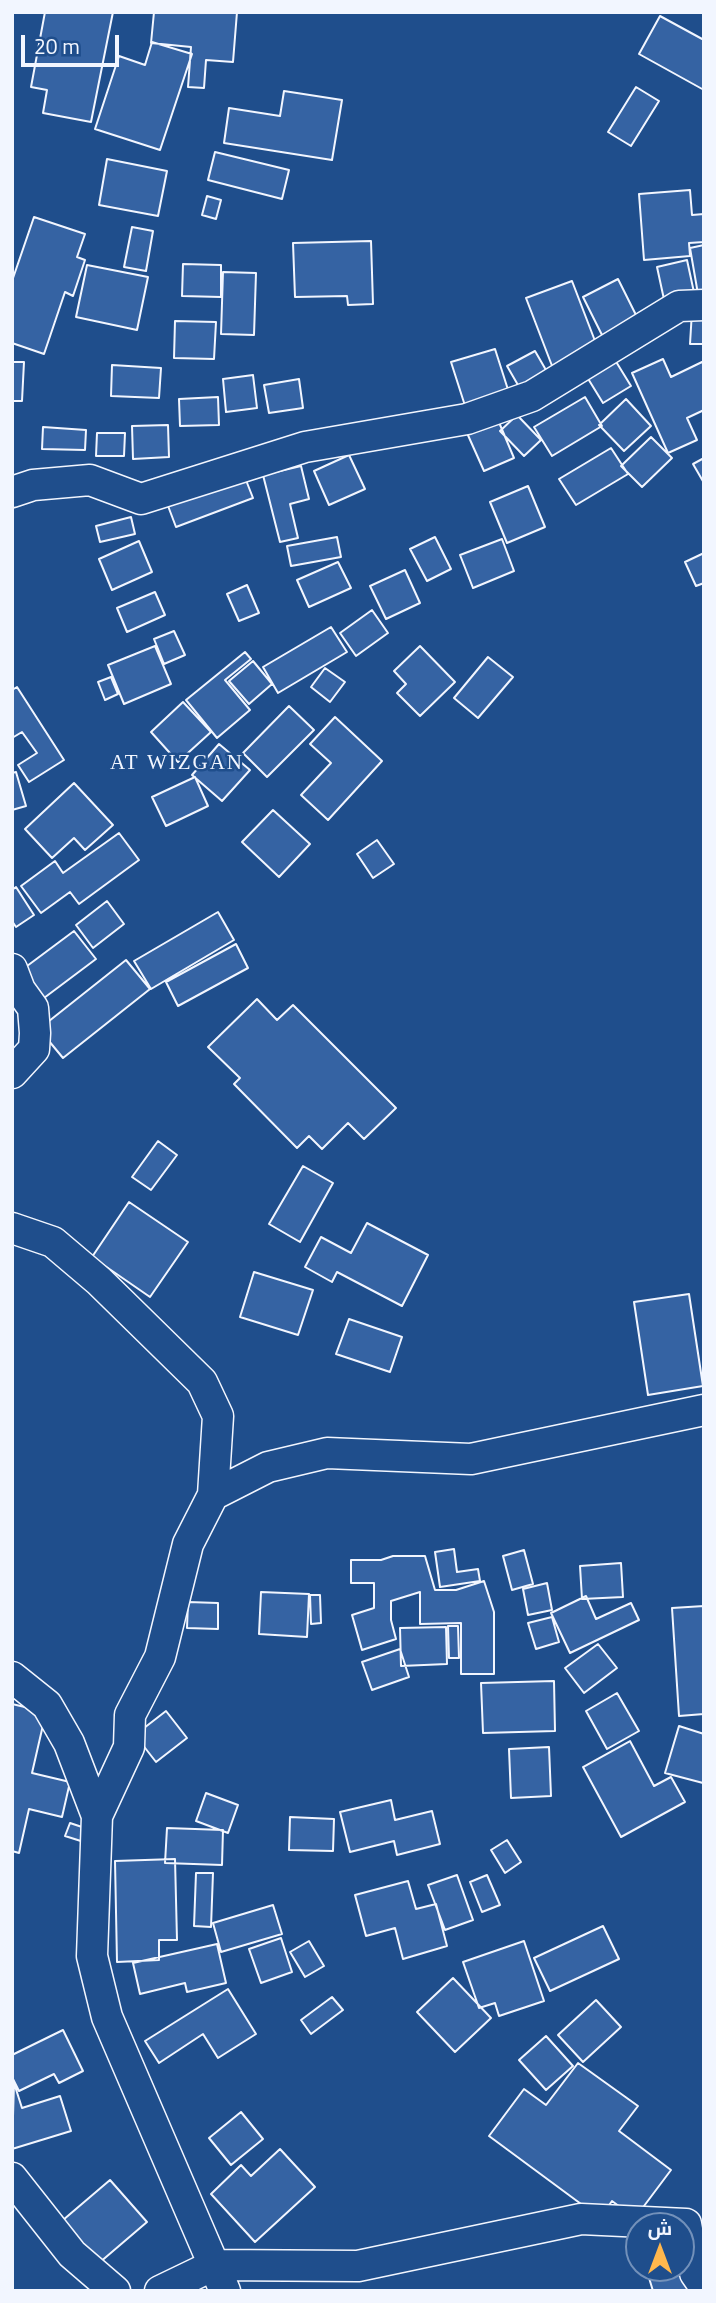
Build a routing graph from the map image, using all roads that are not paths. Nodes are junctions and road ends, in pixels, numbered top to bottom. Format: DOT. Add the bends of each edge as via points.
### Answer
graph roads {
  1 [pos="704,305"];
  2 [pos="12,492"];
  3 [pos="12,969"];
  4 [pos="12,1073"];
  5 [pos="12,1228"];
  6 [pos="704,1410"];
  7 [pos="213,1495"];
  8 [pos="12,1677"];
  9 [pos="97,1816"];
  10 [pos="12,2178"];
  11 [pos="219,2278"];
  12 [pos="704,2286"];
  13 [pos="115,2291"];
  14 [pos="160,2291"];
  1 -- 2 [label="street" via="679,306 531,396 467,419 305,447 141,499 90,480 33,485"];
  3 -- 4 [label="street" via="33,1009 35,1032 34,1049"];
  5 -- 7 [label="street" via="53,1242 202,1381 218,1416"];
  6 -- 7 [label="street" via="471,1459 327,1453 268,1467"];
  7 -- 9 [label="street" via="188,1544 160,1657 130,1715 130,1748"];
  8 -- 9 [label="street" via="47,1705 69,1742"];
  9 -- 11 [label="street" via="92,1956 107,2017"];
  10 -- 13 [label="street" via="72,2254"];
  11 -- 12 [label="street" via="358,2266 581,2219 618,2219 686,2224 695,2273"];
  11 -- 14 [label="street"];
}
